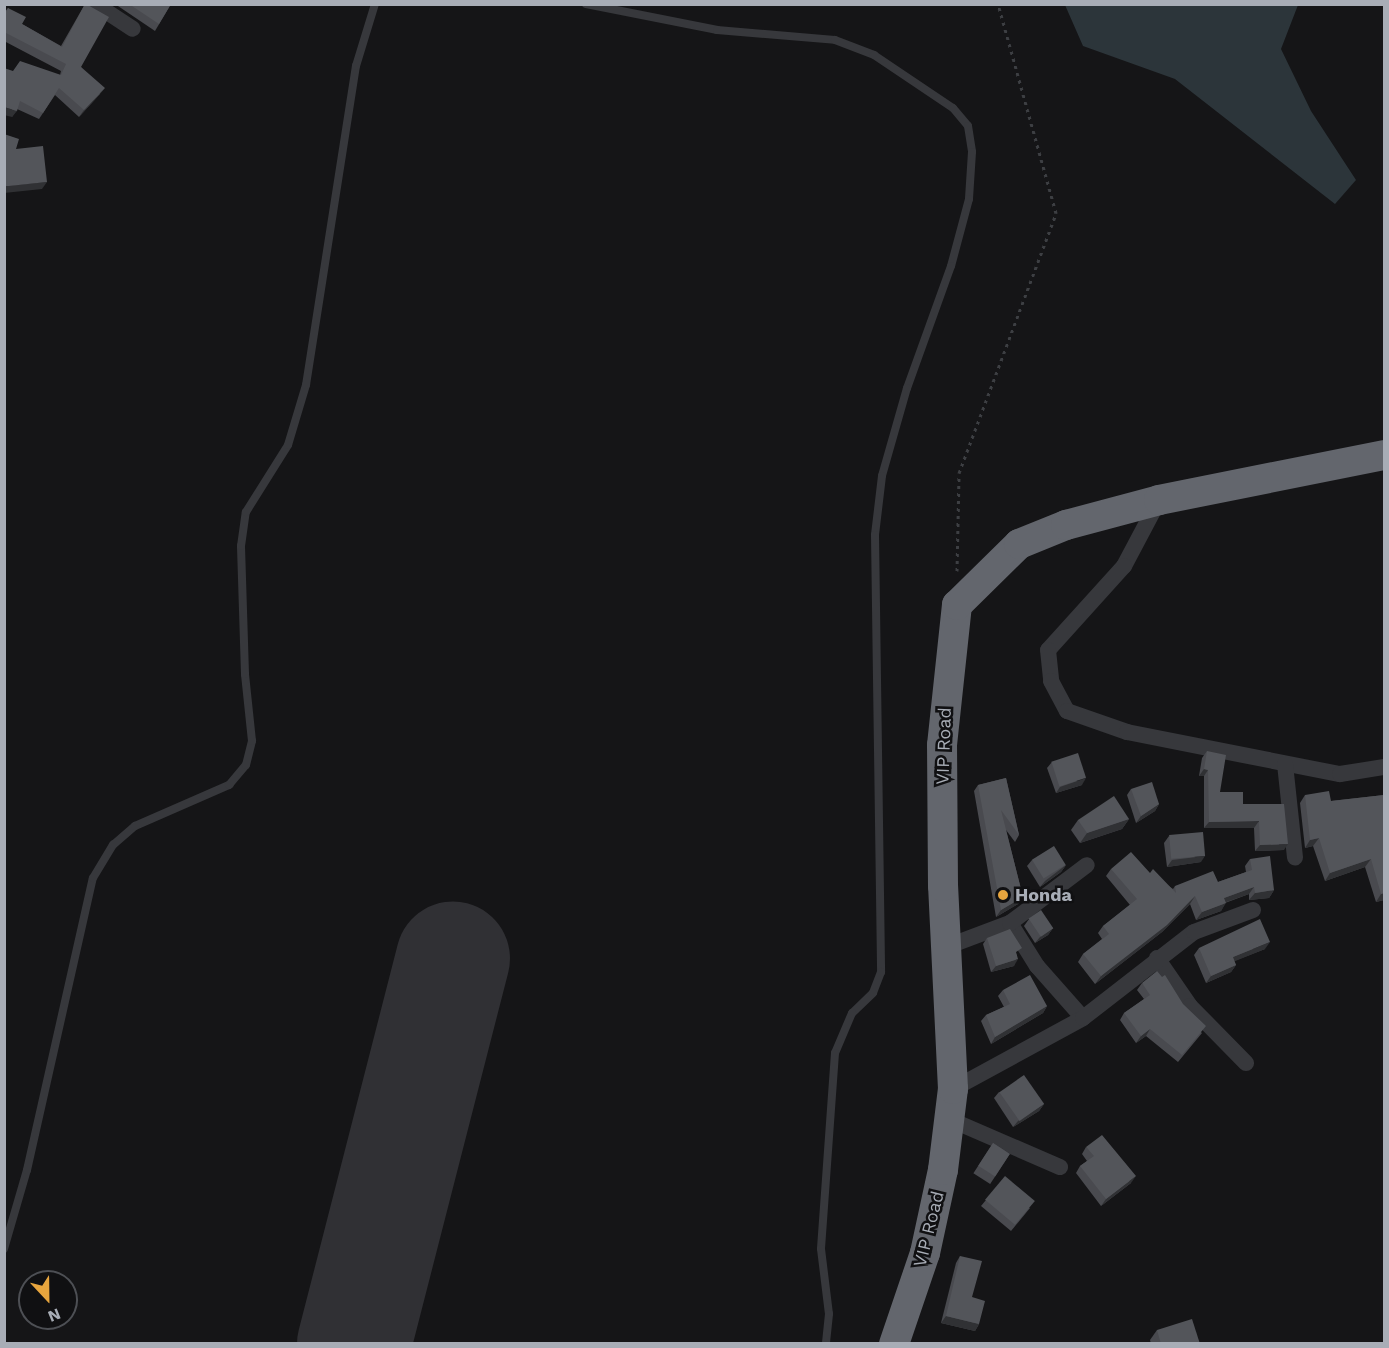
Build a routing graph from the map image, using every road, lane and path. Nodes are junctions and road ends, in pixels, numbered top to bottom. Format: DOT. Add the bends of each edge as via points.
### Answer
graph roads {
  1 [pos="95,4"];
  2 [pos="375,4"];
  3 [pos="586,4"];
  4 [pos="998,4"];
  5 [pos="133,29"];
  6 [pos="1384,455"];
  7 [pos="1159,500"];
  8 [pos="957,605"];
  9 [pos="1285,764"];
  10 [pos="1384,767"];
  11 [pos="1295,858"];
  12 [pos="1087,866"];
  13 [pos="1253,909"];
  14 [pos="1010,923"];
  15 [pos="946,947"];
  16 [pos="1157,958"];
  17 [pos="1083,1018"];
  18 [pos="1246,1062"];
  19 [pos="953,1089"];
  20 [pos="949,1119"];
  21 [pos="1060,1167"];
  22 [pos="4,1249"];
  23 [pos="826,1344"];
  24 [pos="894,1344"];
  1 -- 5 [label="street"];
  2 -- 22 [label="lane" via="356,66 306,385 288,445 246,512 241,546 245,674 252,741 246,765 229,785 135,826 113,845 93,878 27,1170"];
  3 -- 23 [label="lane" via="717,30 836,40 874,56 953,108 968,126 969,199 882,476 875,534 881,972 873,993 852,1013 835,1053 821,1249 829,1314"];
  4 -- 8 [label="path" via="1056,213 959,474"];
  6 -- 7 [label="highway"];
  7 -- 8 [label="highway" via="1066,525 1019,544"];
  7 -- 9 [label="street" via="1124,566 1048,650 1051,681 1067,711 1127,732"];
  8 -- 15 [label="highway, VIP Road" via="942,745"];
  9 -- 10 [label="street" via="1340,774"];
  9 -- 11 [label="street"];
  12 -- 14 [label="street"];
  13 -- 16 [label="street" via="1194,932"];
  14 -- 15 [label="street"];
  14 -- 17 [label="street" via="1037,966"];
  15 -- 19 [label="highway, VIP Road"];
  16 -- 17 [label="street"];
  16 -- 18 [label="street" via="1190,1006"];
  17 -- 19 [label="street"];
  19 -- 20 [label="highway, VIP Road"];
  20 -- 21 [label="street"];
  20 -- 24 [label="highway, VIP Road" via="943,1170 925,1252"];
}
